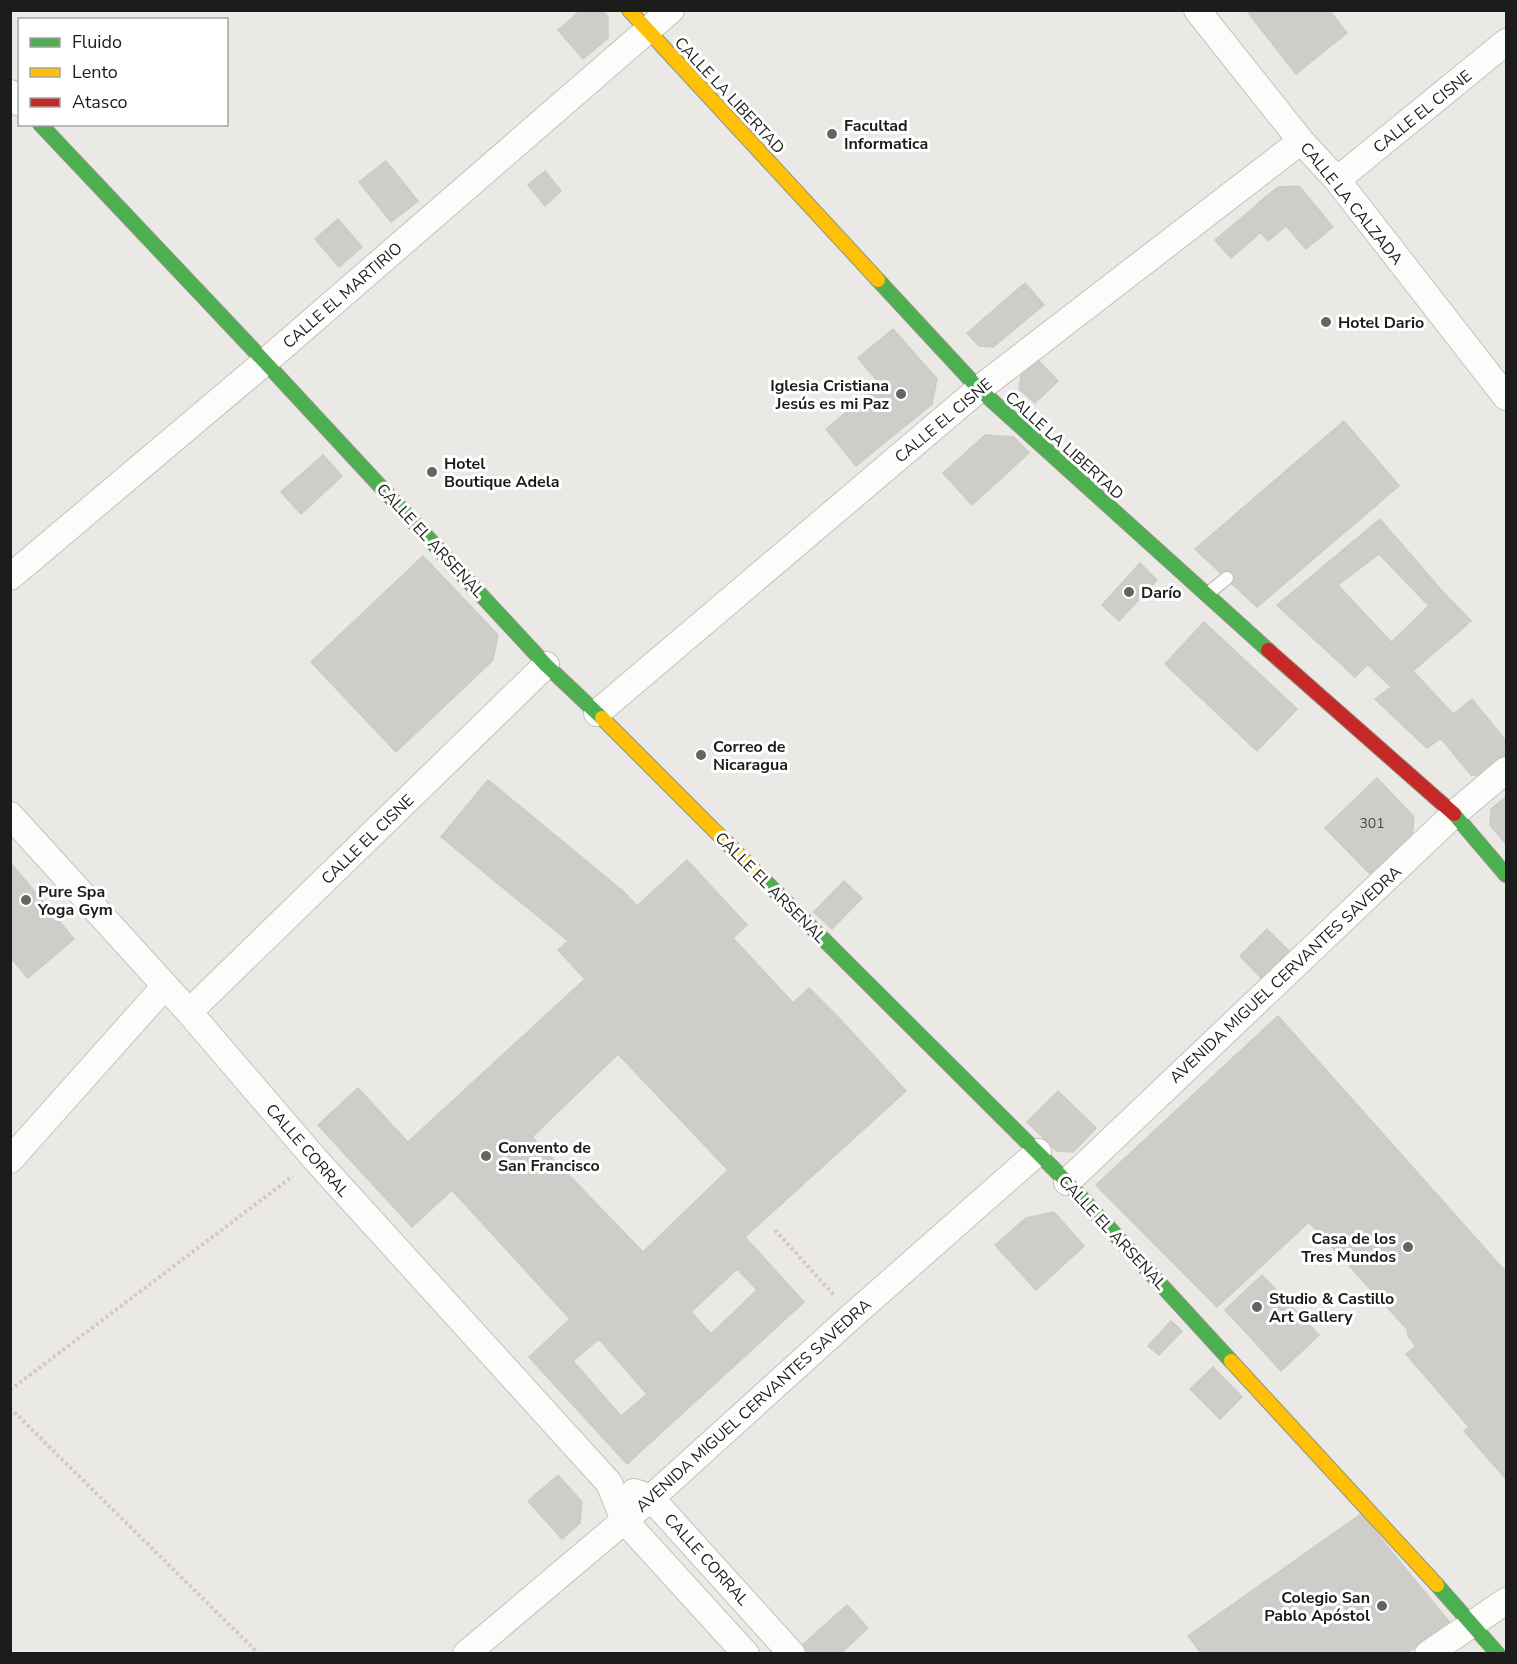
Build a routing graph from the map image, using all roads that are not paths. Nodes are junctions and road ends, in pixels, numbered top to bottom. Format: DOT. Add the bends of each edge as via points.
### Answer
graph roads {
  1 [pos="630,10"];
  2 [pos="671,10"];
  3 [pos="1197,10"];
  4 [pos="648,30"];
  5 [pos="1506,42"];
  6 [pos="42,126"];
  7 [pos="1301,141"];
  8 [pos="1337,180"];
  9 [pos="265,362"];
  10 [pos="980,389"];
  11 [pos="1506,397"];
  12 [pos="10,577"];
  13 [pos="1227,578"];
  14 [pos="1205,595"];
  15 [pos="546,665"];
  16 [pos="597,714"];
  17 [pos="1506,770"];
  18 [pos="10,814"];
  19 [pos="1454,814"];
  20 [pos="1506,875"];
  21 [pos="165,986"];
  22 [pos="189,1012"];
  23 [pos="1038,1152"];
  24 [pos="10,1160"];
  25 [pos="1067,1182"];
  26 [pos="609,1483"];
  27 [pos="651,1498"];
  28 [pos="624,1520"];
  29 [pos="1506,1601"];
  30 [pos="1473,1624"];
  31 [pos="466,1653"];
  32 [pos="746,1653"];
  33 [pos="792,1653"];
  34 [pos="1428,1653"];
  35 [pos="1498,1653"];
  1 -- 4 [label="street, CALLE LA LIBERTAD"];
  2 -- 4 [label="street, CALLE EL MARTIRIO"];
  3 -- 7 [label="street, CALLE LA CALZADA"];
  4 -- 9 [label="street, CALLE EL MARTIRIO"];
  4 -- 10 [label="street, CALLE LA LIBERTAD"];
  5 -- 8 [label="street, CALLE EL CISNE"];
  6 -- 9 [label="street, CALLE EL ARSENAL"];
  7 -- 8 [label="street, CALLE LA CALZADA"];
  7 -- 10 [label="street, CALLE EL CISNE"];
  8 -- 11 [label="street, CALLE LA CALZADA"];
  9 -- 12 [label="street, CALLE EL MARTIRIO"];
  9 -- 15 [label="street, CALLE EL ARSENAL"];
  10 -- 14 [label="street, CALLE LA LIBERTAD"];
  10 -- 16 [label="street, CALLE EL CISNE"];
  13 -- 14 [label="lane"];
  14 -- 19 [label="street, CALLE LA LIBERTAD"];
  15 -- 16 [label="street, CALLE EL ARSENAL"];
  15 -- 22 [label="street, CALLE EL CISNE"];
  16 -- 23 [label="street, CALLE EL ARSENAL"];
  17 -- 19 [label="street, AVENIDA MIGUEL CERVANTES SAVEDRA"];
  18 -- 21 [label="street, CALLE CORRAL"];
  19 -- 20 [label="street, CALLE LA LIBERTAD"];
  19 -- 25 [label="street, AVENIDA MIGUEL CERVANTES SAVEDRA"];
  21 -- 22 [label="street, CALLE CORRAL"];
  21 -- 24 [label="street"];
  22 -- 26 [label="street, CALLE CORRAL" via="315,1159"];
  23 -- 25 [label="street, CALLE EL ARSENAL"];
  23 -- 27 [label="street, AVENIDA MIGUEL CERVANTES SAVEDRA"];
  25 -- 30 [label="street, CALLE EL ARSENAL"];
  26 -- 27 [label="street, CALLE CORRAL"];
  26 -- 28 [label="street, CALLE CORRAL"];
  27 -- 28 [label="street, AVENIDA MIGUEL CERVANTES SAVEDRA"];
  27 -- 33 [label="street, CALLE CORRAL"];
  28 -- 31 [label="street, AVENIDA MIGUEL CERVANTES SAVEDRA"];
  28 -- 32 [label="street, CALLE CORRAL"];
  29 -- 30 [label="street"];
  30 -- 34 [label="street"];
  30 -- 35 [label="street, CALLE EL ARSENAL"];
}
